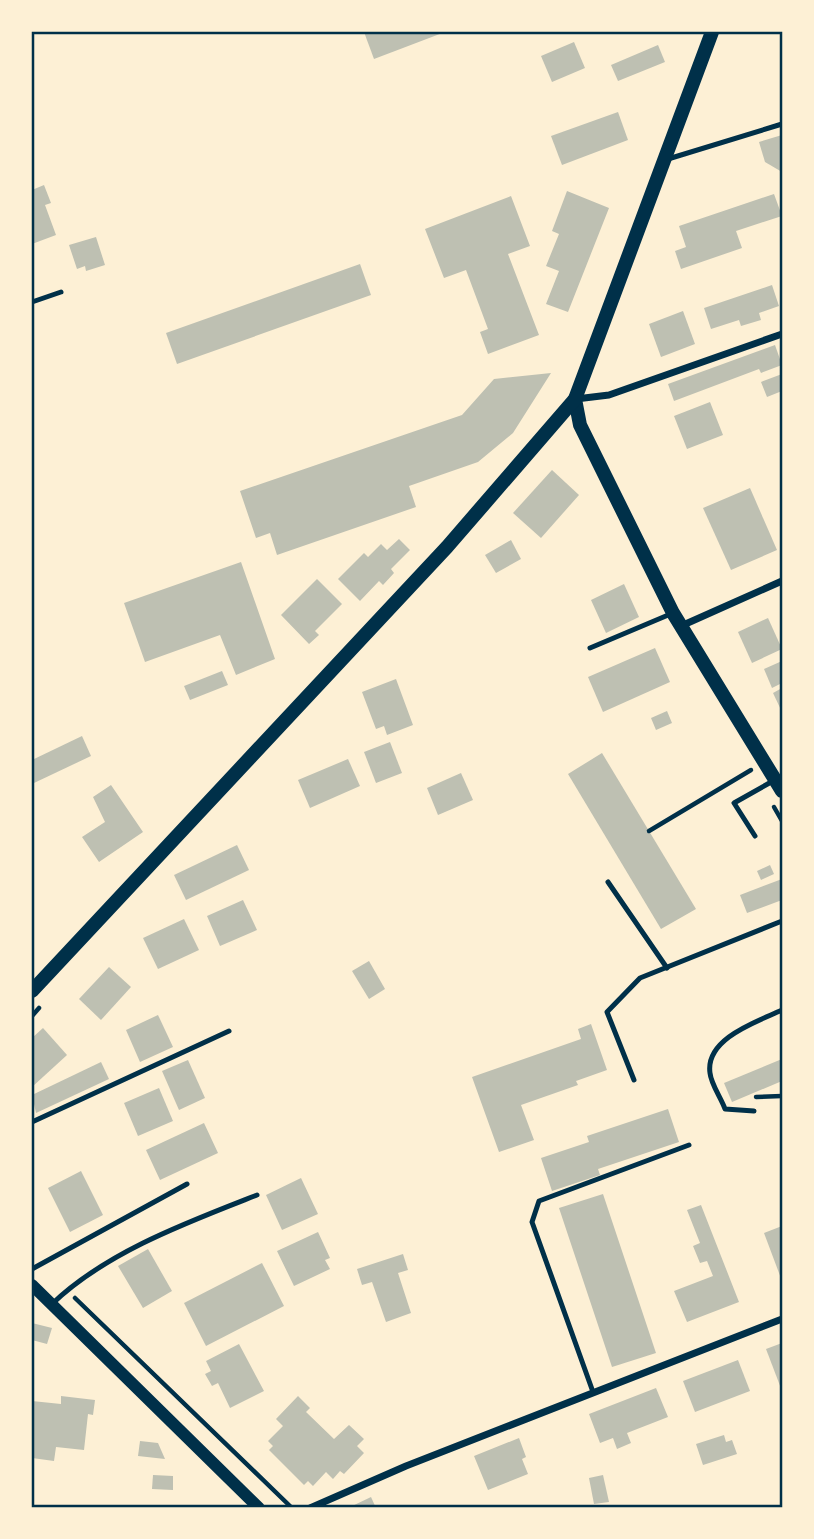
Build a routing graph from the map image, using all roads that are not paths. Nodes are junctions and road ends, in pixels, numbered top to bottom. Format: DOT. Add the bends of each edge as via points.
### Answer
graph roads {
  1 [pos="712,32"];
  2 [pos="782,124"];
  3 [pos="665,160"];
  4 [pos="61,292"];
  5 [pos="32,302"];
  6 [pos="782,334"];
  7 [pos="575,399"];
  8 [pos="782,581"];
  9 [pos="673,612"];
  10 [pos="681,626"];
  11 [pos="590,648"];
  12 [pos="779,785"];
  13 [pos="755,836"];
  14 [pos="608,882"];
  15 [pos="782,921"];
  16 [pos="667,968"];
  17 [pos="32,991"];
  18 [pos="782,1010"];
  19 [pos="229,1031"];
  20 [pos="634,1080"];
  21 [pos="754,1111"];
  22 [pos="32,1122"];
  23 [pos="689,1145"];
  24 [pos="187,1184"];
  25 [pos="257,1195"];
  26 [pos="32,1269"];
  27 [pos="32,1285"];
  28 [pos="52,1304"];
  29 [pos="782,1319"];
  30 [pos="593,1392"];
  31 [pos="258,1507"];
  32 [pos="310,1507"];
  1 -- 3 [label="main road"];
  2 -- 3 [label="lane"];
  3 -- 7 [label="main road"];
  4 -- 5 [label="lane"];
  6 -- 7 [label="street" via="609,395"];
  7 -- 9 [label="main road" via="580,425"];
  7 -- 17 [label="main road" via="447,547"];
  8 -- 10 [label="street"];
  9 -- 10 [label="main road"];
  9 -- 11 [label="lane"];
  10 -- 12 [label="main road"];
  12 -- 13 [label="lane" via="734,803"];
  14 -- 16 [label="lane"];
  15 -- 16 [label="lane"];
  16 -- 20 [label="lane" via="640,978 607,1012"];
  18 -- 21 [label="lane" via="731,1036 711,1060 710,1072 725,1109"];
  19 -- 22 [label="lane"];
  23 -- 30 [label="lane" via="539,1201 532,1222"];
  24 -- 26 [label="lane"];
  25 -- 28 [label="lane" via="164,1232 66,1290"];
  27 -- 28 [label="street"];
  28 -- 31 [label="street"];
  29 -- 30 [label="street"];
  30 -- 32 [label="street"];
}
